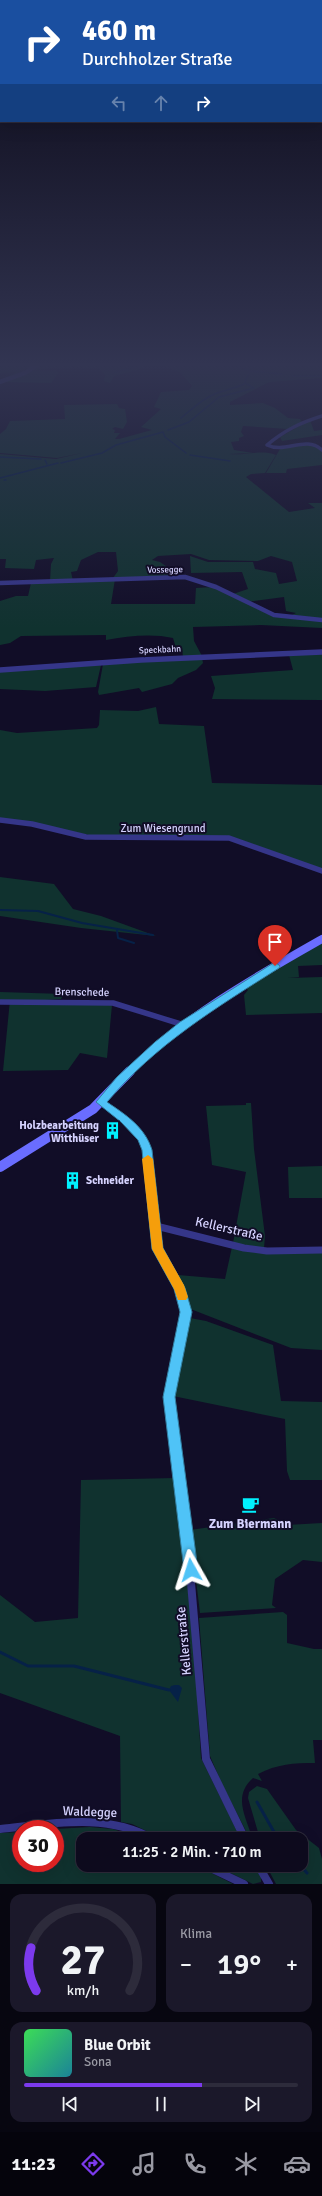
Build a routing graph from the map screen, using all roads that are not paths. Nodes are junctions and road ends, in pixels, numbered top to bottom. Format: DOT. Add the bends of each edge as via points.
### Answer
graph roads {
  1 [pos="0,583"];
  2 [pos="322,620"];
  3 [pos="322,652"];
  4 [pos="0,670"];
  5 [pos="0,820"];
  6 [pos="322,871"];
  7 [pos="322,939"];
  8 [pos="0,1002"];
  9 [pos="184,1025"];
  10 [pos="101,1102"];
  11 [pos="0,1167"];
  12 [pos="156,1226"];
  13 [pos="322,1250"];
  14 [pos="0,1829"];
  15 [pos="139,1832"];
  16 [pos="242,1832"];
  17 [pos="219,1872"];
  18 [pos="262,1872"];
  19 [pos="244,1884"];
  20 [pos="269,1884"];
  1 -- 2 [label="street, Vossegge" via="185,577 216,587 274,615"];
  3 -- 4 [label="street, Speckbahn" via="141,660"];
  5 -- 6 [label="street, Zum Wiesengrund" via="86,836 229,838"];
  7 -- 9 [label="main road" via="264,972"];
  8 -- 9 [label="street, Brenschede" via="113,1003"];
  9 -- 10 [label="main road" via="145,1056"];
  10 -- 11 [label="main road" via="78,1120"];
  10 -- 12 [label="street, Kellerstraße" via="143,1138 147,1150"];
  12 -- 13 [label="street, Kellerstraße" via="244,1248 267,1251"];
  12 -- 16 [label="street, Kellerstraße" via="158,1249 180,1288 186,1312 169,1397 189,1554 206,1759"];
  14 -- 15 [label="street, Waldegge" via="103,1823"];
  17 -- 19 [label="street"];
  18 -- 20 [label="street"];
}
